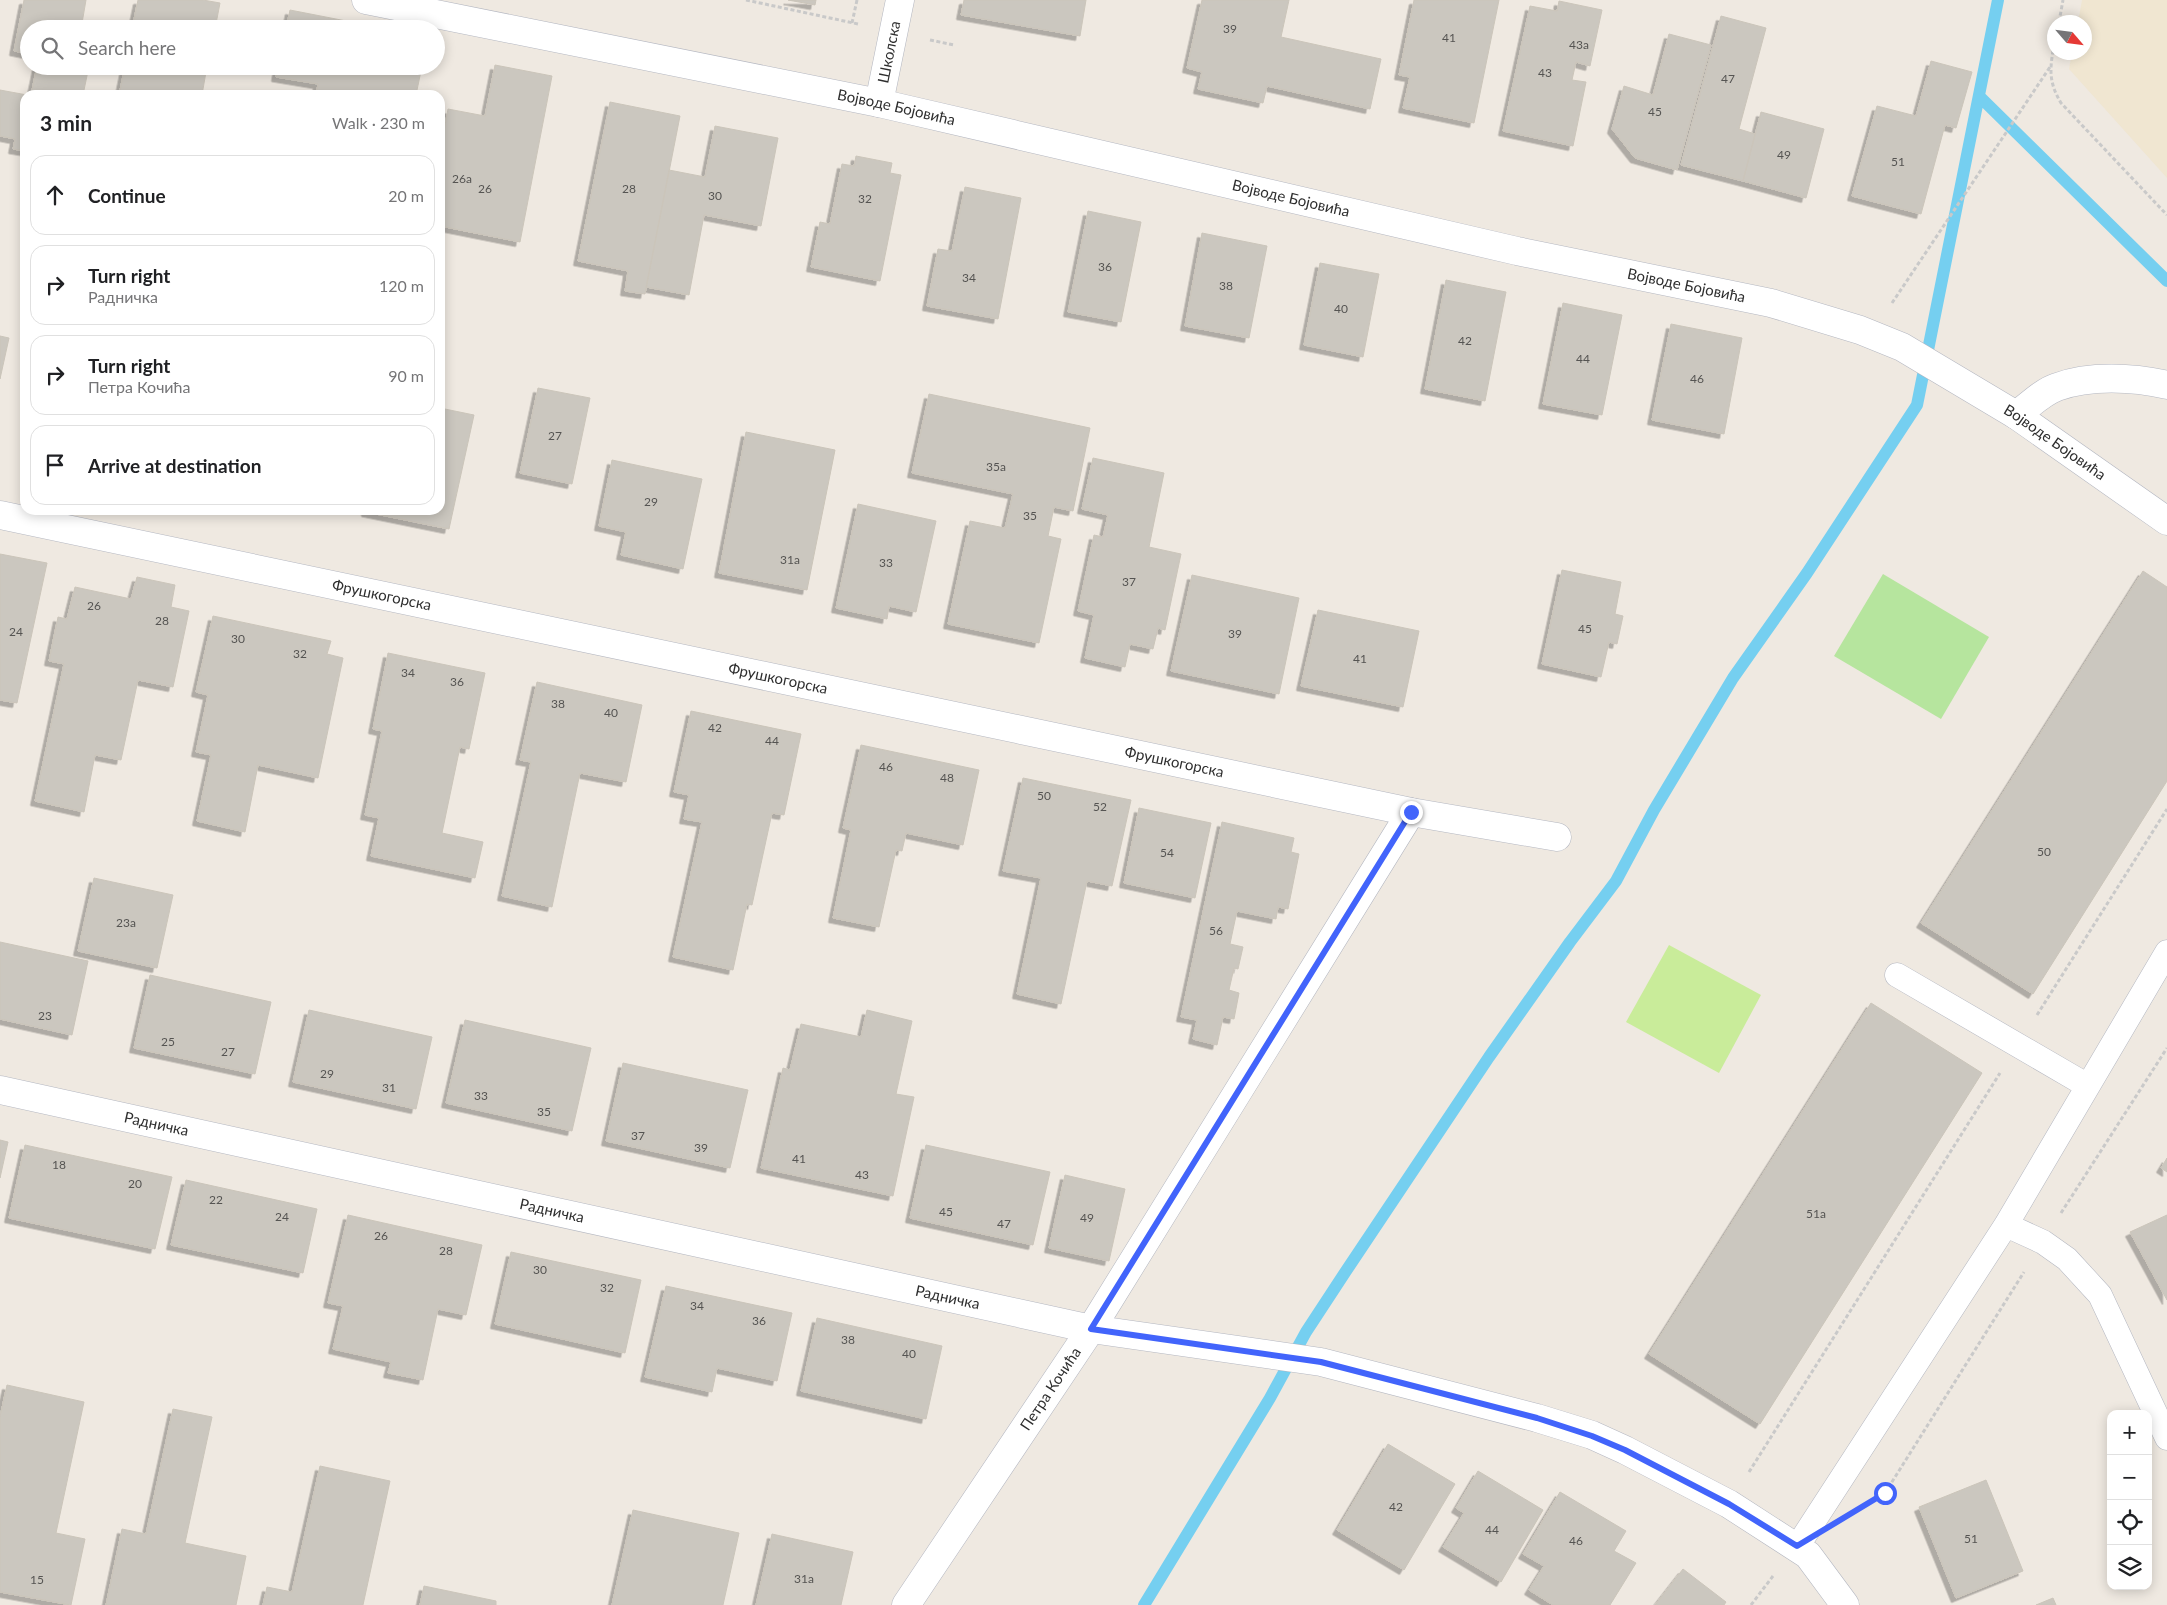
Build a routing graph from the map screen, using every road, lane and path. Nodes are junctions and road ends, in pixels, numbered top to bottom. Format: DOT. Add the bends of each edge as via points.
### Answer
graph roads {
  1 [pos="366,0"];
  2 [pos="746,0"];
  3 [pos="857,0"];
  4 [pos="900,0"];
  5 [pos="2063,0"];
  6 [pos="2060,15"];
  7 [pos="852,23"];
  8 [pos="893,32"];
  9 [pos="954,45"];
  10 [pos="2051,60"];
  11 [pos="2050,68"];
  12 [pos="878,103"];
  13 [pos="2167,215"];
  14 [pos="1871,334"];
  15 [pos="2167,385"];
  16 [pos="2016,415"];
  17 [pos="0,515"];
  18 [pos="2167,521"];
  19 [pos="2167,808"];
  20 [pos="1411,812"];
  21 [pos="1557,837"];
  22 [pos="2164,965"];
  23 [pos="1898,975"];
  24 [pos="2018,1045"];
  25 [pos="2167,1048"];
  26 [pos="2088,1086"];
  27 [pos="0,1090"];
  28 [pos="2006,1225"];
  29 [pos="2043,1242"];
  30 [pos="1091,1329"];
  31 [pos="2167,1438"];
  32 [pos="1729,1504"];
  33 [pos="1861,1508"];
  34 [pos="1797,1546"];
  35 [pos="906,1605"];
  36 [pos="1845,1605"];
  1 -- 12 [label="street, Војводе Бојовића"];
  2 -- 7 [label="path"];
  3 -- 7 [label="path"];
  4 -- 8 [label="street, Школска"];
  5 -- 6 [label="path"];
  7 -- 8 [label="path"];
  8 -- 9 [label="path"];
  8 -- 12 [label="street, Школска"];
  10 -- 11 [label="path"];
  11 -- 13 [label="path" via="2052,88 2061,103"];
  11 -- 14 [label="path"];
  12 -- 14 [label="street, Војводе Бојовића" via="1507,249 1770,303"];
  14 -- 16 [label="street, Војводе Бојовића" via="1950,374"];
  15 -- 16 [label="street" via="2151,381 2096,379 2080,382 2056,387"];
  16 -- 18 [label="street, Војводе Бојовића"];
  17 -- 20 [label="street, Фрушкогорска"];
  19 -- 24 [label="path"];
  20 -- 21 [label="street, Фрушкогорска"];
  20 -- 30 [label="street, Петра Кочића"];
  22 -- 26 [label="lane"];
  23 -- 24 [label="lane"];
  24 -- 26 [label="lane"];
  24 -- 32 [label="path"];
  25 -- 29 [label="path"];
  26 -- 28 [label="lane"];
  27 -- 30 [label="street, Радничка"];
  28 -- 29 [label="lane"];
  28 -- 34 [label="lane"];
  29 -- 31 [label="lane" via="2068,1259 2100,1295"];
  29 -- 33 [label="path" via="1885,1493"];
  30 -- 32 [label="street, Радничка" via="1321,1362 1537,1418 1592,1436"];
  30 -- 35 [label="street, Петра Кочића"];
  32 -- 34 [label="street, Радничка"];
  34 -- 36 [label="street, Радничка"];
}
